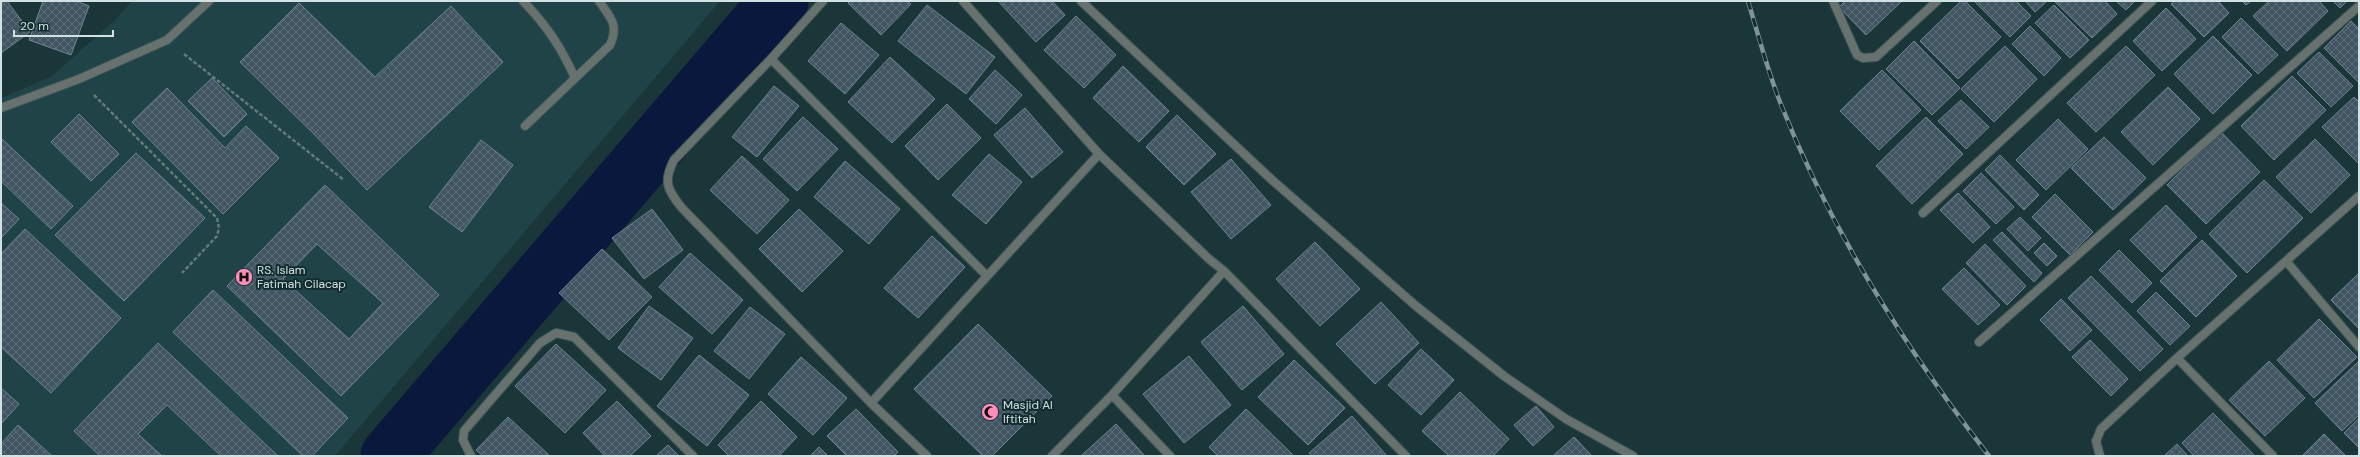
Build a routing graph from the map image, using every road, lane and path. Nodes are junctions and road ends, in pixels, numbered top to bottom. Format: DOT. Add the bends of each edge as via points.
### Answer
graph roads {
  1 [pos="209,1"];
  2 [pos="523,1"];
  3 [pos="599,1"];
  4 [pos="823,1"];
  5 [pos="963,1"];
  6 [pos="1081,1"];
  7 [pos="1833,1"];
  8 [pos="1937,1"];
  9 [pos="2152,1"];
  10 [pos="2359,6"];
  11 [pos="167,40"];
  12 [pos="771,59"];
  13 [pos="575,78"];
  14 [pos="78,79"];
  15 [pos="1,108"];
  16 [pos="525,126"];
  17 [pos="1099,154"];
  18 [pos="344,180"];
  19 [pos="2359,196"];
  20 [pos="1923,213"];
  21 [pos="2286,261"];
  22 [pos="1224,271"];
  23 [pos="182,273"];
  24 [pos="987,276"];
  25 [pos="1979,342"];
  26 [pos="2359,346"];
  27 [pos="2177,358"];
  28 [pos="1112,395"];
  29 [pos="871,403"];
  30 [pos="471,456"];
  31 [pos="693,456"];
  32 [pos="927,456"];
  33 [pos="1052,456"];
  34 [pos="1170,456"];
  35 [pos="1406,456"];
  36 [pos="1633,456"];
  37 [pos="2100,456"];
  38 [pos="2273,456"];
  1 -- 11 [label="street"];
  2 -- 13 [label="street" via="544,22 562,50"];
  3 -- 13 [label="street" via="613,22 615,34 610,45"];
  4 -- 12 [label="street"];
  5 -- 17 [label="street"];
  6 -- 36 [label="street" via="1271,179 1416,306 1504,376 1566,419"];
  7 -- 8 [label="street" via="1857,54 1869,59 1876,57"];
  9 -- 20 [label="street"];
  10 -- 25 [label="street"];
  11 -- 14 [label="street"];
  11 -- 18 [label="path"];
  12 -- 24 [label="street"];
  12 -- 29 [label="street" via="674,160 668,173 668,185 682,208"];
  13 -- 16 [label="street"];
  14 -- 15 [label="street"];
  14 -- 23 [label="path" via="217,218 217,236"];
  17 -- 22 [label="street"];
  17 -- 24 [label="street"];
  19 -- 21 [label="street"];
  21 -- 26 [label="street"];
  21 -- 27 [label="street"];
  22 -- 28 [label="street"];
  22 -- 35 [label="street"];
  24 -- 29 [label="street"];
  27 -- 37 [label="street" via="2101,429 2096,441"];
  27 -- 38 [label="street"];
  28 -- 33 [label="street"];
  28 -- 34 [label="street"];
  29 -- 32 [label="street"];
  30 -- 31 [label="street" via="463,440 464,431 540,343 556,333 574,337"];
}
